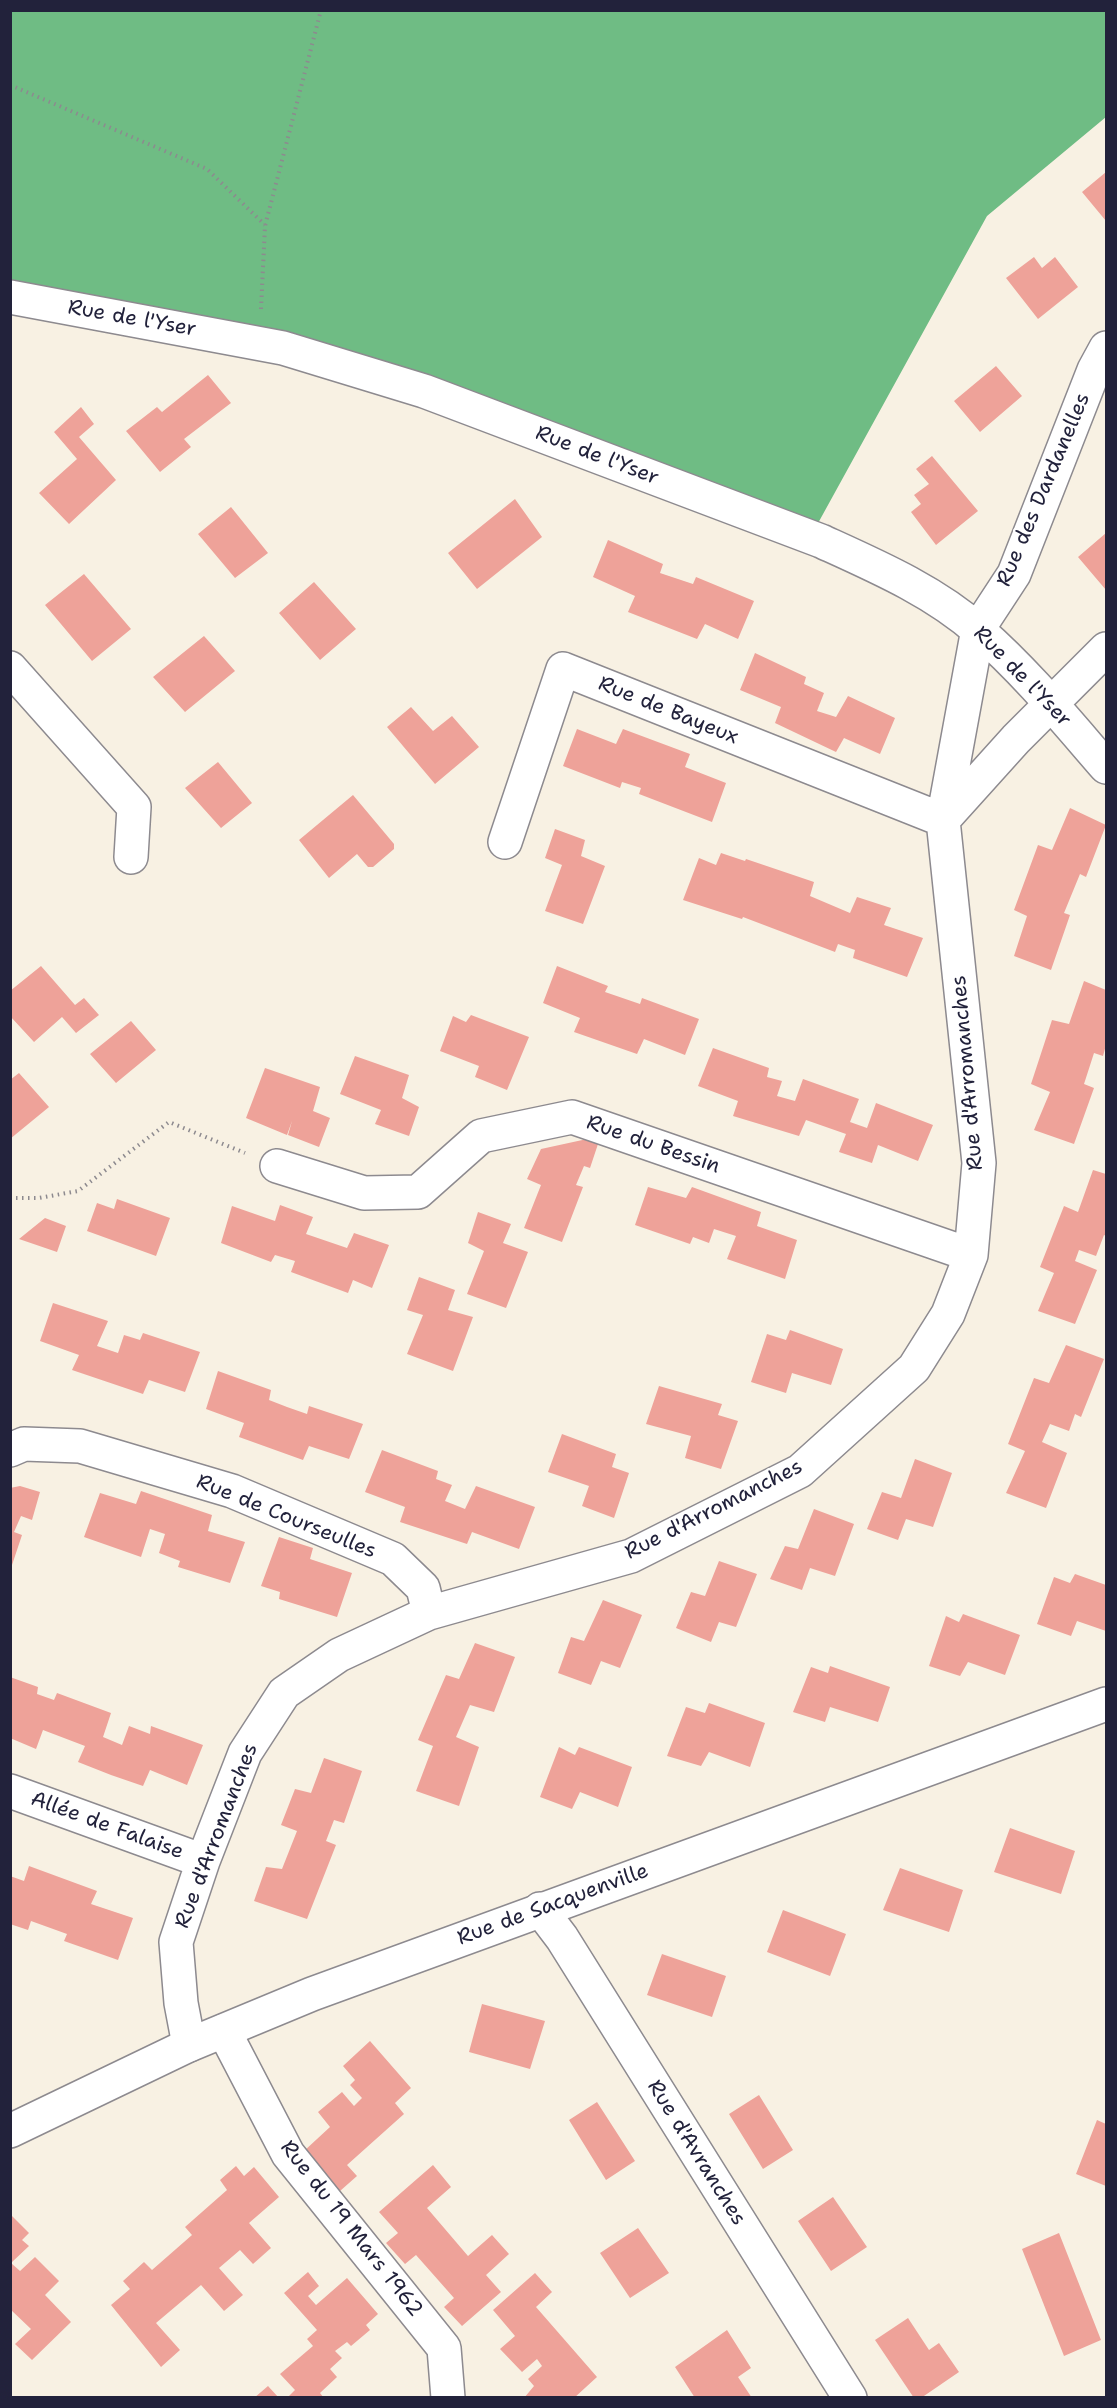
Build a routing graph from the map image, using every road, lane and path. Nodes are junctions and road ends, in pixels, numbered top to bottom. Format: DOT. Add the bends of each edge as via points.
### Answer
graph roads {
  1 [pos="321,10"];
  2 [pos="10,85"];
  3 [pos="266,226"];
  4 [pos="10,297"];
  5 [pos="259,343"];
  6 [pos="1107,348"];
  7 [pos="978,630"];
  8 [pos="1107,650"];
  9 [pos="10,668"];
  10 [pos="1051,703"];
  11 [pos="1107,767"];
  12 [pos="943,820"];
  13 [pos="505,842"];
  14 [pos="131,857"];
  15 [pos="277,1166"];
  16 [pos="10,1198"];
  17 [pos="971,1255"];
  18 [pos="10,1450"];
  19 [pos="429,1612"];
  20 [pos="1107,1704"];
  21 [pos="10,1791"];
  22 [pos="203,1861"];
  23 [pos="540,1909"];
  24 [pos="224,2031"];
  25 [pos="189,2045"];
  26 [pos="10,2131"];
  27 [pos="448,2397"];
  28 [pos="850,2397"];
  1 -- 3 [label="path"];
  2 -- 3 [label="path" via="207,169"];
  3 -- 5 [label="path"];
  4 -- 5 [label="street, Rue de l'Yser"];
  5 -- 7 [label="street, Rue de l'Yser" via="424,391 821,541 884,569 933,597"];
  6 -- 7 [label="street, Rue des Dardanelles" via="1094,370 1014,574"];
  7 -- 10 [label="street, Rue de l'Yser"];
  7 -- 12 [label="street, Rue d'Arromanches"];
  8 -- 10 [label="street"];
  9 -- 14 [label="street" via="134,807"];
  10 -- 11 [label="street, Rue de l'Yser"];
  10 -- 12 [label="street"];
  12 -- 13 [label="street, Rue de Bayeux" via="563,669"];
  12 -- 17 [label="street, Rue d'Arromanches" via="979,1163"];
  15 -- 16 [label="path" via="169,1122 78,1191"];
  15 -- 17 [label="street, Rue du Bessin" via="364,1193 418,1191 481,1136 572,1117"];
  17 -- 19 [label="street, Rue d'Arromanches" via="948,1314 914,1368 800,1471 631,1556"];
  18 -- 19 [label="street, Rue de Courseulles" via="24,1444 80,1446 232,1491 393,1559 423,1588"];
  19 -- 22 [label="street, Rue d'Arromanches" via="339,1655 284,1693 245,1753"];
  20 -- 23 [label="street, Rue de Sacquenville"];
  21 -- 22 [label="street, Allée de Falaise"];
  22 -- 25 [label="street, Rue d'Arromanches" via="176,1942"];
  23 -- 24 [label="street, Rue de Sacquenville"];
  23 -- 28 [label="street, Rue d'Avranches"];
  24 -- 25 [label="street, Rue de Sacquenville"];
  24 -- 27 [label="street, Rue du 19 Mars 1962" via="288,2154 444,2348"];
  25 -- 26 [label="street, Rue de Sacquenville"];
}
